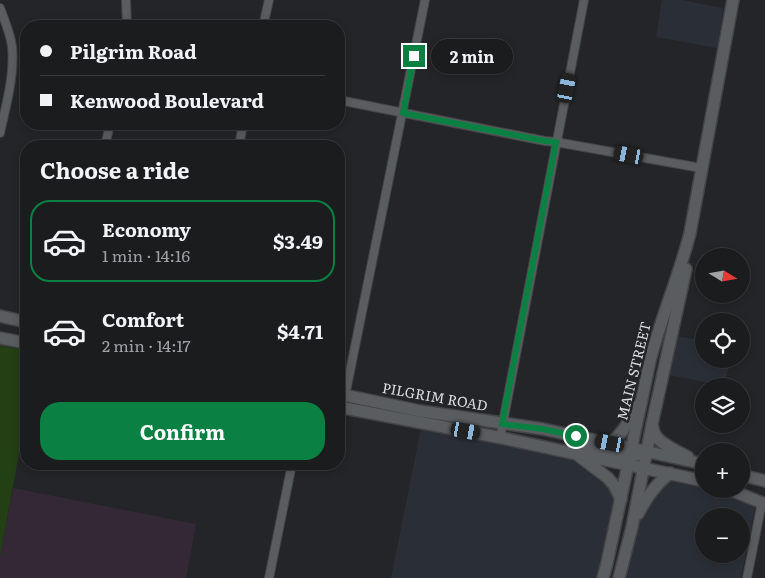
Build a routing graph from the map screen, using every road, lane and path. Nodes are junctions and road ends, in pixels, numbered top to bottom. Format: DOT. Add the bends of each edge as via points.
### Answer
graph roads {
  1 [pos="126,0"];
  2 [pos="269,0"];
  3 [pos="426,0"];
  4 [pos="584,0"];
  5 [pos="730,1"];
  6 [pos="0,8"];
  7 [pos="128,20"];
  8 [pos="265,20"];
  9 [pos="345,101"];
  10 [pos="403,113"];
  11 [pos="0,133"];
  12 [pos="556,142"];
  13 [pos="701,168"];
  14 [pos="690,233"];
  15 [pos="0,316"];
  16 [pos="20,321"];
  17 [pos="0,338"];
  18 [pos="20,342"];
  19 [pos="345,381"];
  20 [pos="644,389"];
  21 [pos="345,396"];
  22 [pos="345,407"];
  23 [pos="385,410"];
  24 [pos="502,424"];
  25 [pos="652,424"];
  26 [pos="500,438"];
  27 [pos="610,443"];
  28 [pos="548,448"];
  29 [pos="647,451"];
  30 [pos="576,454"];
  31 [pos="629,456"];
  32 [pos="695,460"];
  33 [pos="695,462"];
  34 [pos="644,469"];
  35 [pos="291,470"];
  36 [pos="670,474"];
  37 [pos="750,477"];
  38 [pos="695,479"];
  39 [pos="765,481"];
  40 [pos="750,496"];
  41 [pos="621,499"];
  42 [pos="764,500"];
  43 [pos="632,527"];
  44 [pos="269,578"];
  45 [pos="603,578"];
  46 [pos="619,578"];
  47 [pos="746,578"];
  1 -- 7 [label="street"];
  2 -- 8 [label="street"];
  3 -- 10 [label="street"];
  4 -- 12 [label="street"];
  5 -- 13 [label="main road, MAIN STREET"];
  6 -- 11 [label="street" via="12,48 10,84"];
  9 -- 10 [label="street"];
  10 -- 12 [label="street"];
  10 -- 19 [label="street"];
  12 -- 13 [label="street"];
  12 -- 24 [label="street"];
  13 -- 14 [label="main road, MAIN STREET"];
  14 -- 20 [label="main road, MAIN STREET" via="655,341"];
  14 -- 25 [label="main road, MAIN STREET" via="687,264"];
  15 -- 16 [label="main road"];
  17 -- 18 [label="main road"];
  20 -- 27 [label="main road" via="623,432"];
  20 -- 31 [label="main road, MAIN STREET"];
  21 -- 23 [label="main road, PILGRIM ROAD"];
  22 -- 23 [label="main road, PILGRIM ROAD"];
  23 -- 24 [label="main road, PILGRIM ROAD"];
  23 -- 26 [label="main road, PILGRIM ROAD"];
  24 -- 26 [label="street"];
  24 -- 27 [label="main road, PILGRIM ROAD"];
  25 -- 29 [label="main road, MAIN STREET"];
  25 -- 32 [label="main road" via="657,438"];
  26 -- 28 [label="main road, PILGRIM ROAD"];
  27 -- 31 [label="main road, PILGRIM ROAD"];
  28 -- 30 [label="main road, PILGRIM ROAD"];
  28 -- 31 [label="main road" via="566,446"];
  29 -- 31 [label="main road, PILGRIM ROAD"];
  29 -- 33 [label="main road, PILGRIM ROAD"];
  29 -- 34 [label="main road, MAIN STREET"];
  30 -- 31 [label="main road, PILGRIM ROAD"];
  30 -- 41 [label="main road" via="608,478"];
  31 -- 34 [label="main road, PILGRIM ROAD"];
  31 -- 41 [label="main road, MAIN STREET"];
  34 -- 36 [label="main road, PILGRIM ROAD"];
  34 -- 43 [label="main road, MAIN STREET"];
  35 -- 44 [label="street"];
  36 -- 38 [label="main road, PILGRIM ROAD"];
  36 -- 43 [label="main road" via="653,489"];
  37 -- 39 [label="main road"];
  40 -- 42 [label="main road"];
  41 -- 45 [label="main road, MAIN STREET"];
  42 -- 47 [label="street"];
  43 -- 46 [label="main road, MAIN STREET"];
}
